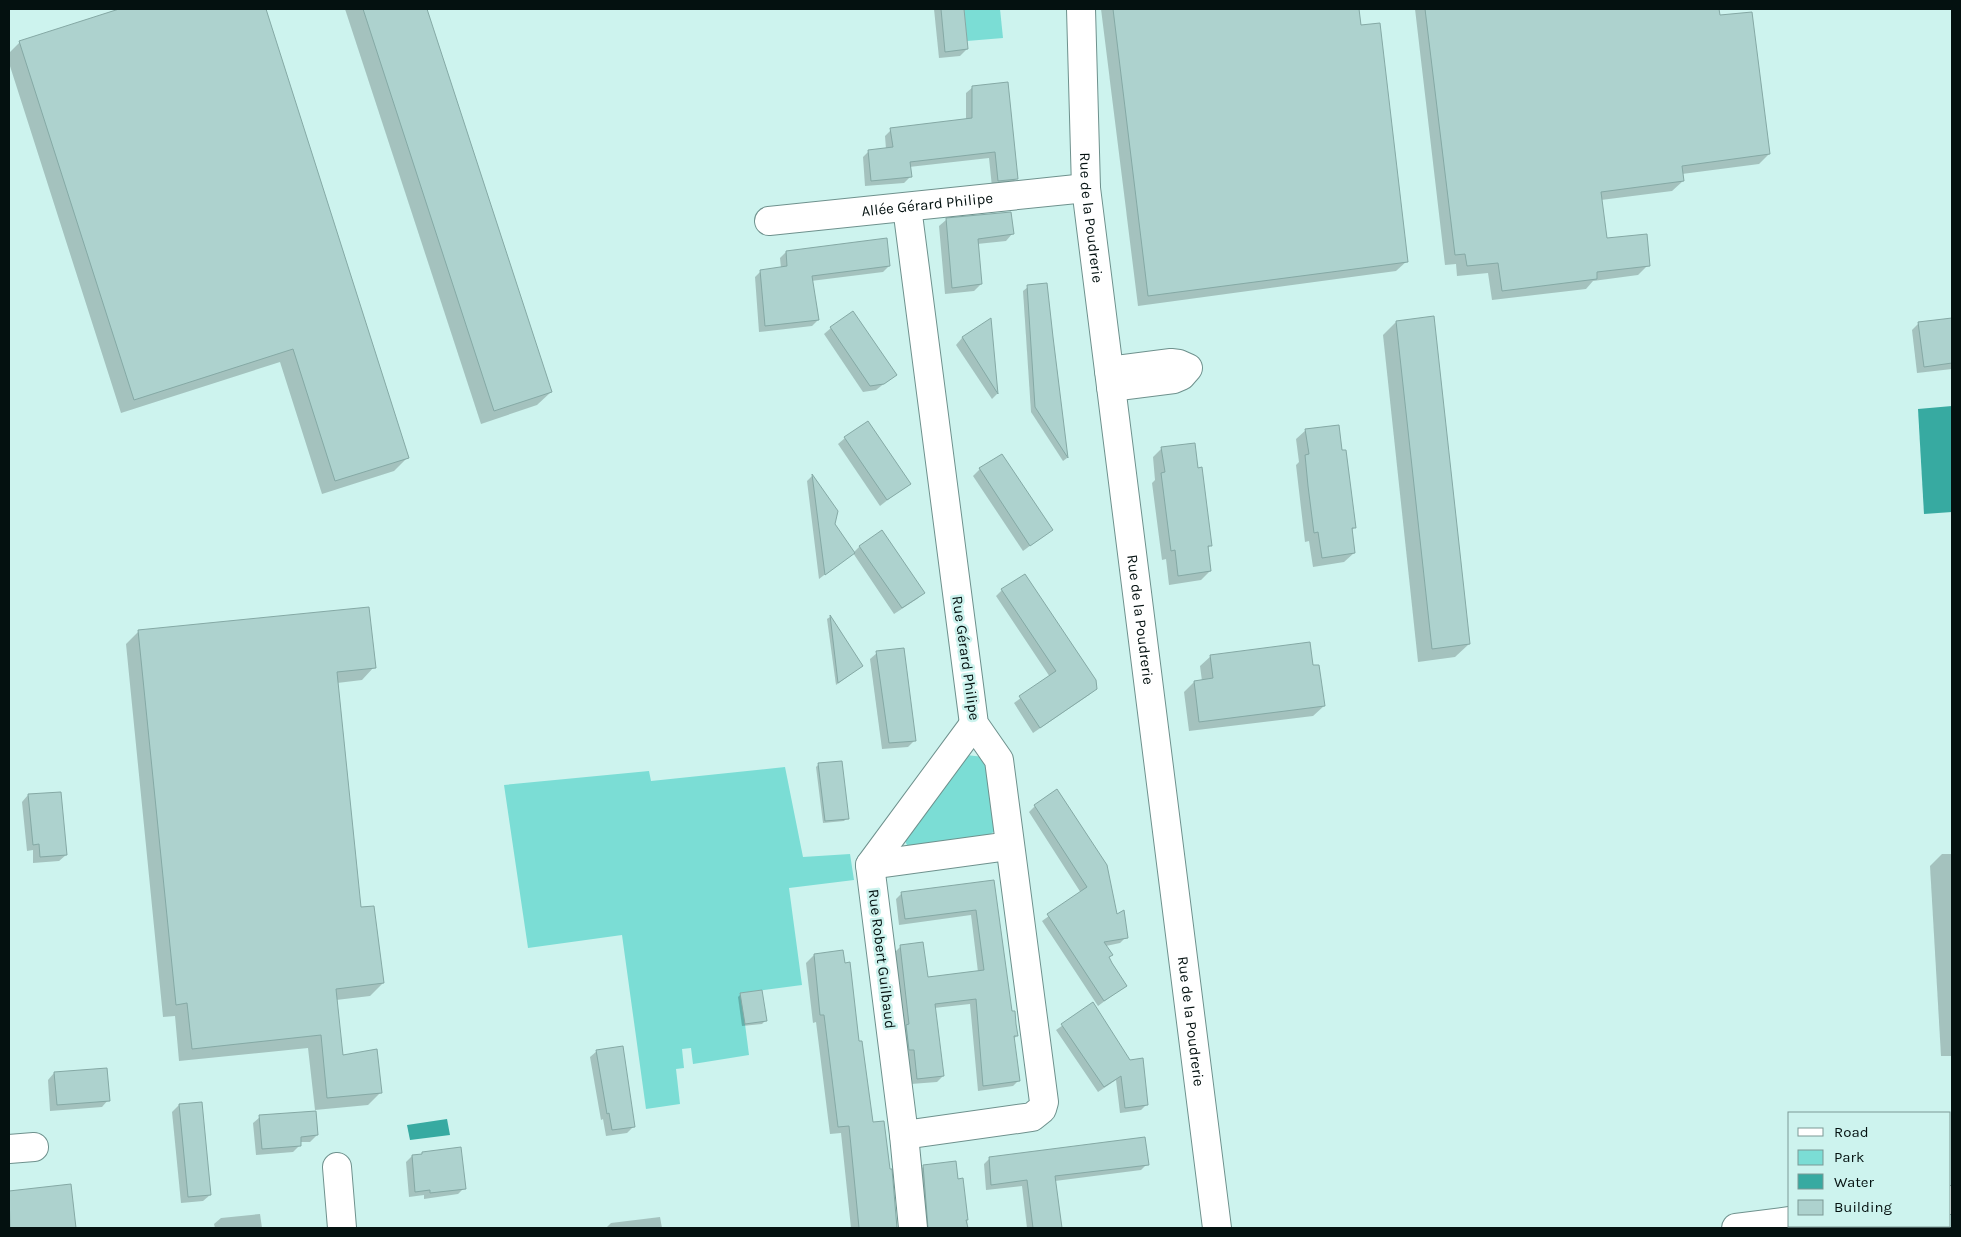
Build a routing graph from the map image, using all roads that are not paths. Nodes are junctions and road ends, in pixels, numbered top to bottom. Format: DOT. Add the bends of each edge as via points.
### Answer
graph roads {
  1 [pos="1081,9"];
  2 [pos="1086,188"];
  3 [pos="907,207"];
  4 [pos="769,221"];
  5 [pos="974,724"];
  6 [pos="1009,846"];
  7 [pos="870,865"];
  8 [pos="904,1135"];
  9 [pos="337,1167"];
  10 [pos="1788,1221"];
  11 [pos="342,1228"];
  12 [pos="913,1228"];
  13 [pos="1217,1228"];
  14 [pos="1736,1228"];
  1 -- 2 [label="street, Rue de la Poudrerie"];
  2 -- 3 [label="street, Allée Gérard Philipe"];
  2 -- 13 [label="street, Rue de la Poudrerie"];
  3 -- 4 [label="street, Allée Gérard Philipe"];
  3 -- 5 [label="street, Rue Gérard Philipe"];
  5 -- 6 [label="street, Rue Gérard Philipe" via="999,760"];
  5 -- 7 [label="street"];
  6 -- 7 [label="street"];
  6 -- 8 [label="street, Rue Gérard Philipe" via="1044,1105 1032,1117"];
  7 -- 8 [label="street, Rue Robert Guilbaud"];
  8 -- 12 [label="street, Rue Robert Guilbaud"];
  9 -- 11 [label="street"];
  10 -- 14 [label="street"];
}
